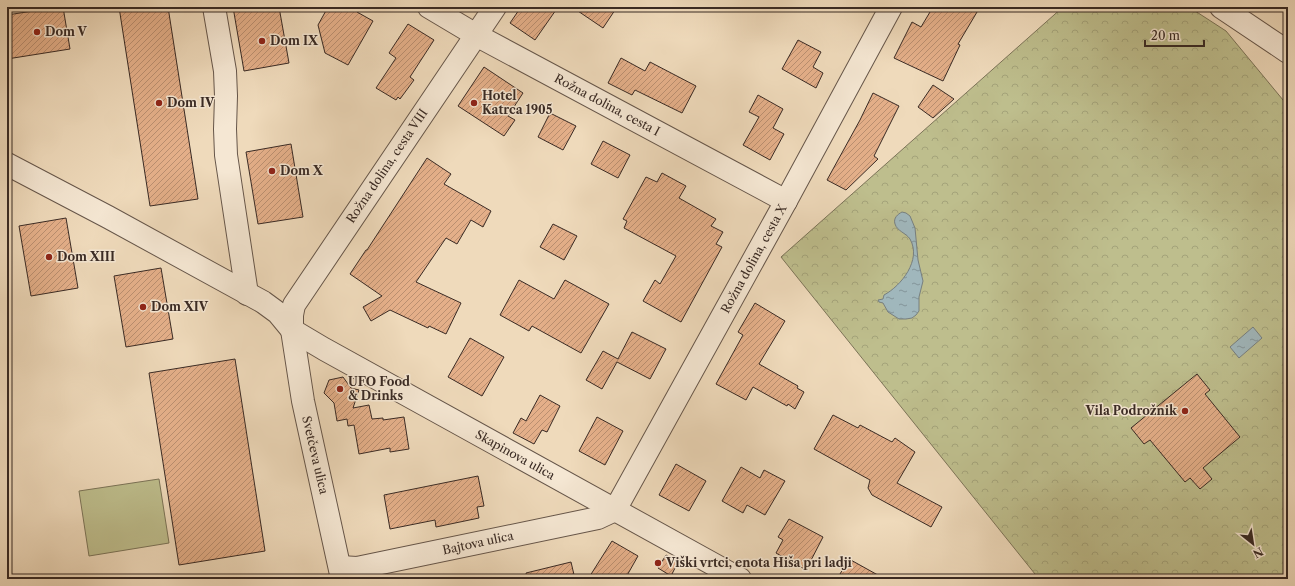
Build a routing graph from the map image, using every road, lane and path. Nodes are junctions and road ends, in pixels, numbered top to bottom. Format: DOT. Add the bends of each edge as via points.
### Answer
graph roads {
  1 [pos="214,7"];
  2 [pos="429,7"];
  3 [pos="495,7"];
  4 [pos="891,7"];
  5 [pos="1224,8"];
  6 [pos="448,13"];
  7 [pos="476,35"];
  8 [pos="1288,52"];
  9 [pos="7,164"];
  10 [pos="786,201"];
  11 [pos="247,294"];
  12 [pos="292,330"];
  13 [pos="615,510"];
  14 [pos="341,573"];
  15 [pos="740,579"];
  1 -- 11 [label="street" via="225,71 226,155"];
  2 -- 6 [label="street, Rožna dolina, cesta I"];
  3 -- 7 [label="street, Rožna dolina, cesta VIII"];
  4 -- 10 [label="street, Rožna dolina, cesta X"];
  5 -- 8 [label="street"];
  6 -- 7 [label="street, Rožna dolina, cesta I"];
  7 -- 10 [label="street, Rožna dolina, cesta I"];
  7 -- 12 [label="street, Rožna dolina, cesta VIII" via="294,306"];
  9 -- 11 [label="street, Skapinova ulica"];
  10 -- 13 [label="street, Rožna dolina, cesta X"];
  11 -- 12 [label="street, Skapinova ulica" via="273,309"];
  12 -- 13 [label="street, Skapinova ulica"];
  12 -- 14 [label="street, Svetčeva ulica" via="303,401"];
  13 -- 14 [label="street, Bajtova ulica" via="598,518"];
  13 -- 15 [label="street, Skapinova ulica"];
}
